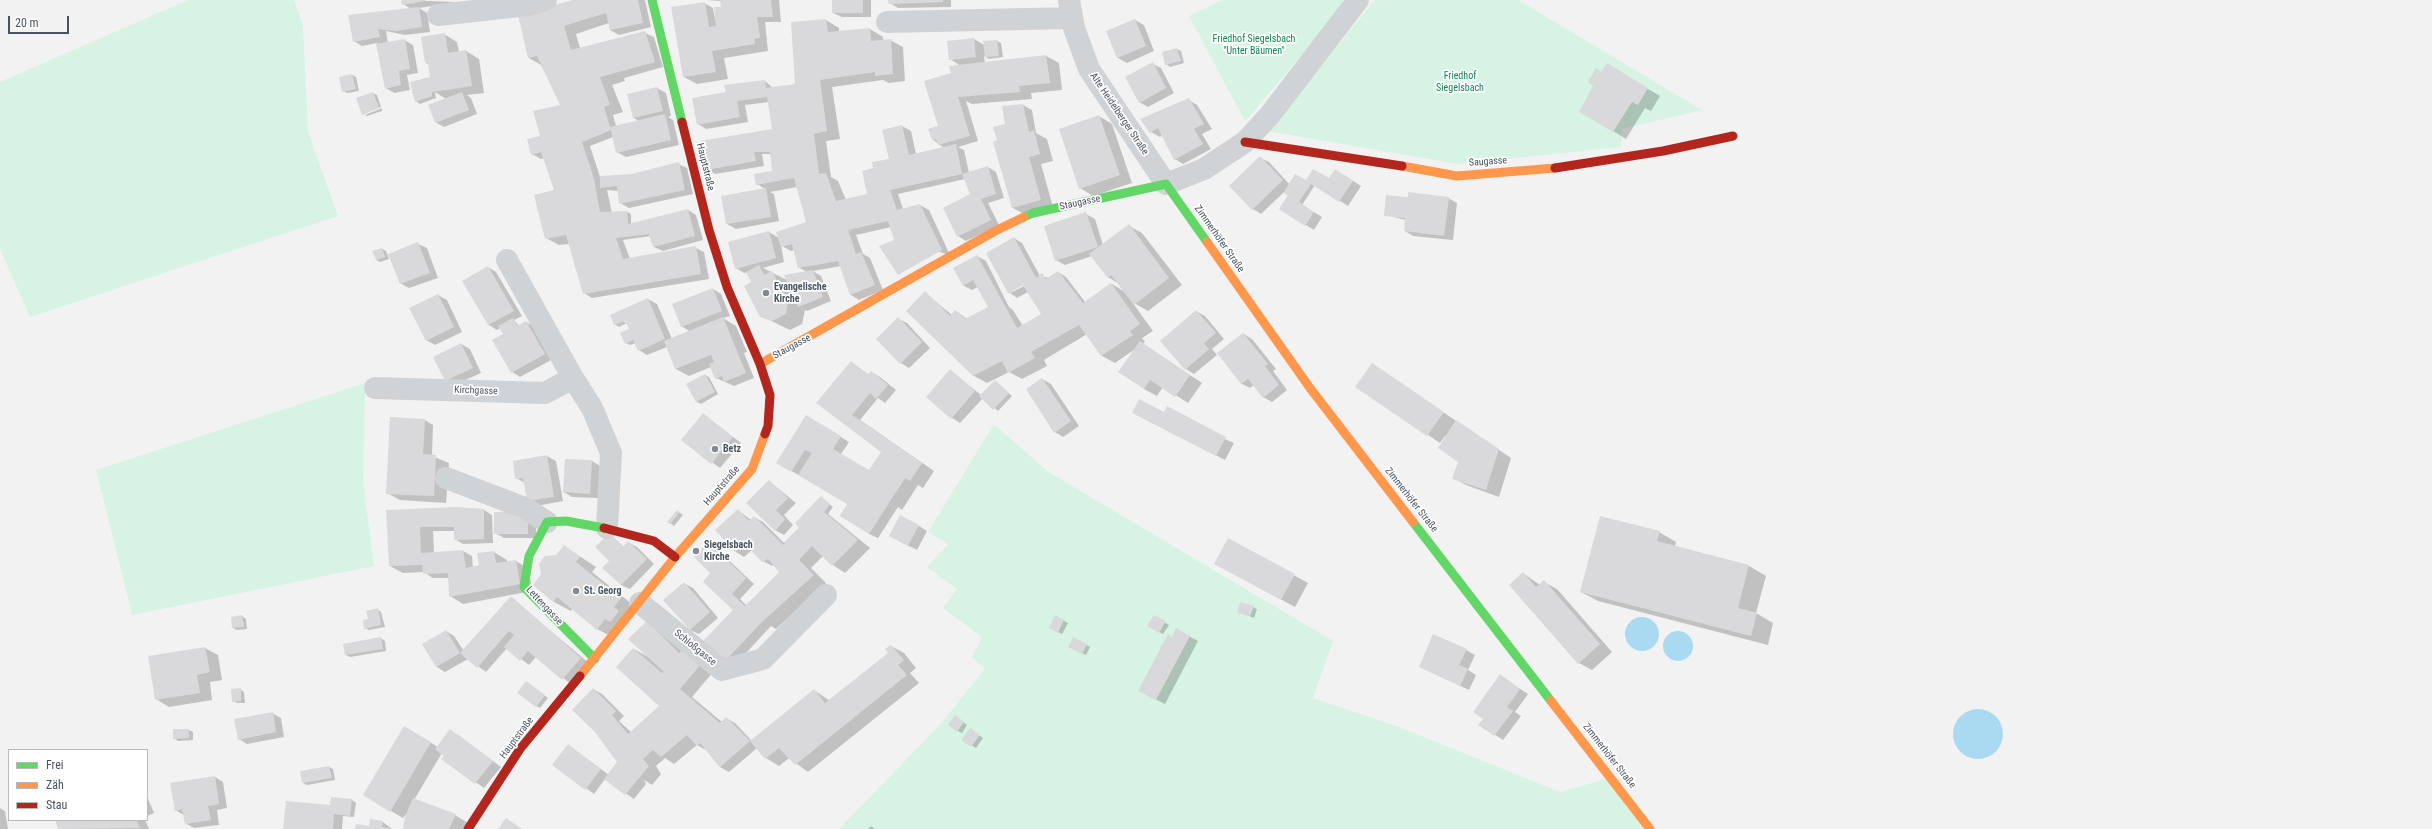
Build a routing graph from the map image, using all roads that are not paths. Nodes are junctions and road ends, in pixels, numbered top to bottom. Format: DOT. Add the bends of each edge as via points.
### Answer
graph roads {
  1 [pos="546,0"];
  2 [pos="652,0"];
  3 [pos="1358,0"];
  4 [pos="1071,9"];
  5 [pos="438,15"];
  6 [pos="888,22"];
  7 [pos="1733,136"];
  8 [pos="1245,142"];
  9 [pos="1166,184"];
  10 [pos="507,260"];
  11 [pos="760,364"];
  12 [pos="573,378"];
  13 [pos="375,388"];
  14 [pos="446,478"];
  15 [pos="547,522"];
  16 [pos="607,528"];
  17 [pos="675,557"];
  18 [pos="826,595"];
  19 [pos="640,603"];
  20 [pos="595,658"];
  21 [pos="1648,826"];
  22 [pos="468,829"];
  1 -- 5 [label="street" via="529,5"];
  2 -- 11 [label="street, Hauptstraße" via="709,230 727,287"];
  3 -- 8 [label="street, Staugasse" via="1269,116"];
  4 -- 6 [label="street, Alte Heidelberger Straße"];
  4 -- 9 [label="street, Alte Heidelberger Straße" via="1088,68"];
  7 -- 8 [label="street, Saugasse" via="1561,168 1457,176"];
  8 -- 9 [label="street, Staugasse" via="1204,169"];
  9 -- 11 [label="street, Staugasse" via="1033,214 995,230"];
  9 -- 21 [label="street, Zimmerhöfer Straße" via="1310,388"];
  10 -- 12 [label="street"];
  11 -- 17 [label="street, Hauptstraße" via="770,395 768,426 752,469"];
  12 -- 13 [label="street, Kirchgasse" via="545,393"];
  12 -- 16 [label="street" via="592,408 611,453"];
  14 -- 15 [label="street" via="525,508"];
  15 -- 16 [label="street" via="566,521"];
  15 -- 20 [label="street, Lettengasse" via="529,556 524,587"];
  16 -- 17 [label="street" via="654,542"];
  17 -- 19 [label="street, Hauptstraße"];
  18 -- 19 [label="street, Schloßgasse" via="763,659 722,670"];
  19 -- 20 [label="street, Hauptstraße"];
  20 -- 22 [label="street, Hauptstraße" via="520,749"];
}
